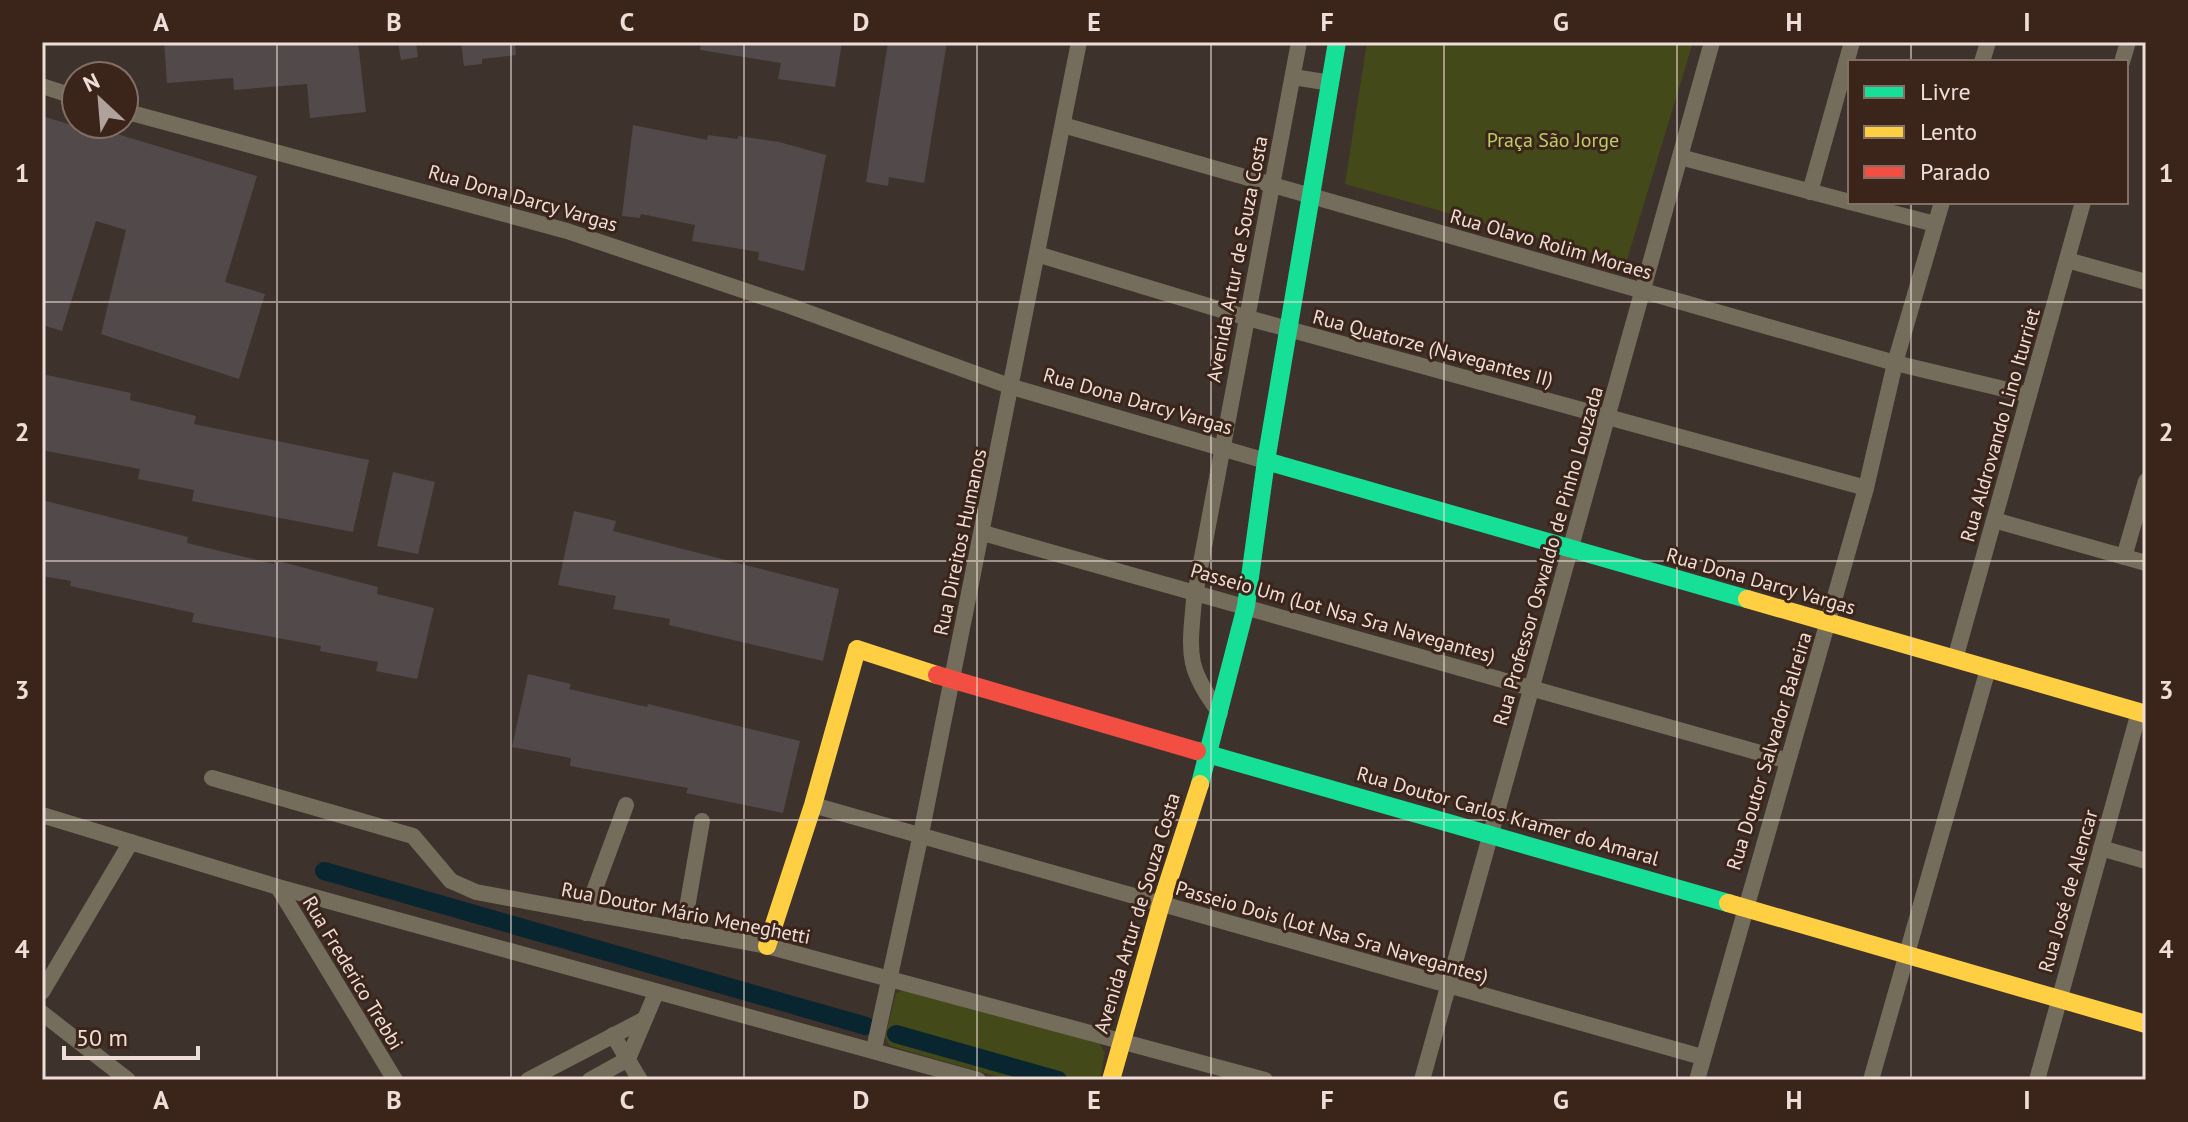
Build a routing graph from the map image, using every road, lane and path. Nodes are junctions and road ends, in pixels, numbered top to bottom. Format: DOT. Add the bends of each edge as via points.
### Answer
graph roads {
  1 [pos="1079,42"];
  2 [pos="1299,42"];
  3 [pos="1337,42"];
  4 [pos="1712,42"];
  5 [pos="1852,42"];
  6 [pos="1293,77"];
  7 [pos="1331,83"];
  8 [pos="140,115"];
  9 [pos="1063,125"];
  10 [pos="1680,157"];
  11 [pos="1274,185"];
  12 [pos="1810,192"];
  13 [pos="1314,196"];
  14 [pos="1848,202"];
  15 [pos="1858,204"];
  16 [pos="1941,204"];
  17 [pos="2082,204"];
  18 [pos="1935,224"];
  19 [pos="1037,254"];
  20 [pos="2067,260"];
  21 [pos="2146,282"];
  22 [pos="1643,291"];
  23 [pos="1248,318"];
  24 [pos="1288,329"];
  25 [pos="1895,363"];
  26 [pos="1012,387"];
  27 [pos="2029,395"];
  28 [pos="1607,417"];
  29 [pos="1223,449"];
  30 [pos="1266,461"];
  31 [pos="2146,481"];
  32 [pos="1866,488"];
  33 [pos="1994,520"];
  34 [pos="983,533"];
  35 [pos="1571,548"];
  36 [pos="2124,557"];
  37 [pos="2146,563"];
  38 [pos="1246,606"];
  39 [pos="1827,623"];
  40 [pos="1955,659"];
  41 [pos="1988,669"];
  42 [pos="952,680"];
  43 [pos="1531,688"];
  44 [pos="1220,713"];
  45 [pos="2142,713"];
  46 [pos="1211,752"];
  47 [pos="1785,760"];
  48 [pos="212,778"];
  49 [pos="626,805"];
  50 [pos="813,805"];
  51 [pos="42,815"];
  52 [pos="702,821"];
  53 [pos="1491,833"];
  54 [pos="921,834"];
  55 [pos="131,842"];
  56 [pos="2101,848"];
  57 [pos="2146,861"];
  58 [pos="278,887"];
  59 [pos="1161,904"];
  60 [pos="1743,908"];
  61 [pos="586,913"];
  62 [pos="683,931"];
  63 [pos="767,946"];
  64 [pos="1907,954"];
  65 [pos="890,979"];
  66 [pos="1448,985"];
  67 [pos="42,992"];
  68 [pos="656,993"];
  69 [pos="2059,998"];
  70 [pos="42,1013"];
  71 [pos="643,1020"];
  72 [pos="2146,1024"];
  73 [pos="613,1035"];
  74 [pos="1120,1041"];
  75 [pos="874,1049"];
  76 [pos="1702,1057"];
  77 [pos="628,1059"];
  78 [pos="128,1080"];
  79 [pos="395,1080"];
  80 [pos="528,1080"];
  81 [pos="590,1080"];
  82 [pos="640,1080"];
  83 [pos="978,1080"];
  84 [pos="1111,1080"];
  85 [pos="1265,1080"];
  86 [pos="1422,1080"];
  87 [pos="1697,1080"];
  88 [pos="1871,1080"];
  89 [pos="2037,1080"];
  1 -- 9 [label="street, Rua Direitos Humanos"];
  2 -- 6 [label="street, Avenida Artur de Souza Costa"];
  3 -- 7 [label="street, Avenida Artur de Souza Costa"];
  4 -- 10 [label="street, Rua Professor Oswaldo de Pinho Louzada"];
  5 -- 12 [label="street"];
  6 -- 7 [label="street"];
  6 -- 11 [label="street, Avenida Artur de Souza Costa"];
  7 -- 13 [label="street, Avenida Artur de Souza Costa"];
  8 -- 26 [label="street, Rua Dona Darcy Vargas" via="567,231"];
  9 -- 11 [label="street, Rua Olavo Rolim Moraes"];
  9 -- 19 [label="street, Rua Direitos Humanos"];
  10 -- 12 [label="street"];
  10 -- 22 [label="street, Rua Professor Oswaldo de Pinho Louzada"];
  11 -- 13 [label="street, Rua Olavo Rolim Moraes"];
  11 -- 23 [label="street, Avenida Artur de Souza Costa"];
  12 -- 14 [label="street"];
  13 -- 22 [label="street, Rua Olavo Rolim Moraes"];
  13 -- 24 [label="street, Avenida Artur de Souza Costa"];
  15 -- 18 [label="street"];
  16 -- 18 [label="street, Rua Doutor Salvador Balreira"];
  17 -- 20 [label="street, Rua Aldrovando Lino Iturriet"];
  18 -- 25 [label="street, Rua Doutor Salvador Balreira"];
  19 -- 23 [label="street, Rua Quatorze (Navegantes II)"];
  19 -- 26 [label="street, Rua Direitos Humanos"];
  20 -- 21 [label="street"];
  20 -- 27 [label="street, Rua Aldrovando Lino Iturriet"];
  22 -- 25 [label="street, Rua Olavo Rolim Moraes"];
  22 -- 28 [label="street, Rua Professor Oswaldo de Pinho Louzada"];
  23 -- 24 [label="street, Rua Quatorze (Navegantes II)"];
  23 -- 29 [label="street, Avenida Artur de Souza Costa"];
  24 -- 28 [label="street, Rua Quatorze (Navegantes II)"];
  24 -- 30 [label="street, Avenida Artur de Souza Costa"];
  25 -- 27 [label="street, Rua Olavo Rolim Moraes"];
  25 -- 32 [label="street, Rua Doutor Salvador Balreira"];
  26 -- 29 [label="street, Rua Dona Darcy Vargas"];
  26 -- 34 [label="street, Rua Direitos Humanos"];
  27 -- 33 [label="street, Rua Aldrovando Lino Iturriet"];
  28 -- 32 [label="street, Rua Quatorze (Navegantes II)"];
  28 -- 35 [label="street, Rua Professor Oswaldo de Pinho Louzada"];
  29 -- 30 [label="street, Rua Dona Darcy Vargas"];
  29 -- 44 [label="street, Avenida Artur de Souza Costa" via="1190,646 1193,671"];
  30 -- 35 [label="street, Rua Dona Darcy Vargas"];
  30 -- 38 [label="street, Avenida Artur de Souza Costa"];
  31 -- 36 [label="street"];
  32 -- 39 [label="street, Rua Doutor Salvador Balreira"];
  33 -- 36 [label="street"];
  33 -- 40 [label="street, Rua Aldrovando Lino Iturriet"];
  34 -- 38 [label="street, Passeio Um (Lot Nsa Sra Navegantes)"];
  34 -- 42 [label="street, Rua Direitos Humanos"];
  35 -- 39 [label="street, Rua Dona Darcy Vargas"];
  35 -- 43 [label="street, Rua Professor Oswaldo de Pinho Louzada"];
  36 -- 37 [label="street"];
  38 -- 43 [label="street, Passeio Um (Lot Nsa Sra Navegantes)"];
  38 -- 44 [label="street, Avenida Artur de Souza Costa"];
  39 -- 40 [label="street, Rua Dona Darcy Vargas"];
  39 -- 47 [label="street, Rua Doutor Salvador Balreira"];
  40 -- 41 [label="street, Rua Dona Darcy Vargas"];
  41 -- 45 [label="street, Rua Dona Darcy Vargas"];
  41 -- 64 [label="street"];
  42 -- 46 [label="street, Rua Doutor Carlos Kramer do Amaral"];
  42 -- 50 [label="street, Rua Doutor Carlos Kramer do Amaral" via="857,649"];
  42 -- 54 [label="street, Rua Direitos Humanos"];
  43 -- 47 [label="street, Passeio Um (Lot Nsa Sra Navegantes)"];
  43 -- 53 [label="street, Rua Professor Oswaldo de Pinho Louzada"];
  44 -- 46 [label="street, Avenida Artur de Souza Costa"];
  45 -- 56 [label="street, Rua José de Alencar"];
  46 -- 53 [label="street, Rua Doutor Carlos Kramer do Amaral"];
  46 -- 59 [label="street, Avenida Artur de Souza Costa"];
  47 -- 60 [label="street, Rua Doutor Salvador Balreira"];
  48 -- 61 [label="street, Rua Doutor Mário Meneghetti" via="413,836 451,881 476,892"];
  49 -- 61 [label="street"];
  50 -- 54 [label="street, Passeio Dois (Lot Nsa Sra Navegantes)"];
  50 -- 63 [label="street"];
  51 -- 55 [label="street"];
  52 -- 62 [label="street"];
  53 -- 60 [label="street, Rua Doutor Carlos Kramer do Amaral"];
  53 -- 66 [label="street, Rua Professor Oswaldo de Pinho Louzada"];
  54 -- 59 [label="street, Passeio Dois (Lot Nsa Sra Navegantes)"];
  54 -- 65 [label="street, Rua Direitos Humanos"];
  55 -- 58 [label="street"];
  55 -- 67 [label="street"];
  56 -- 57 [label="street"];
  56 -- 69 [label="street, Rua José de Alencar"];
  58 -- 68 [label="street"];
  58 -- 79 [label="street, Rua Frederico Trebbi"];
  59 -- 66 [label="street, Passeio Dois (Lot Nsa Sra Navegantes)"];
  59 -- 74 [label="street, Avenida Artur de Souza Costa"];
  60 -- 64 [label="street, Rua Doutor Carlos Kramer do Amaral"];
  60 -- 76 [label="street, Rua Doutor Salvador Balreira"];
  61 -- 62 [label="street, Rua Doutor Mário Meneghetti"];
  62 -- 63 [label="street, Rua Doutor Mário Meneghetti"];
  63 -- 65 [label="street, Rua Doutor Mário Meneghetti"];
  64 -- 69 [label="street, Rua Doutor Carlos Kramer do Amaral"];
  64 -- 88 [label="street"];
  65 -- 74 [label="street, Rua Doutor Mário Meneghetti"];
  65 -- 75 [label="street, Rua Direitos Humanos"];
  66 -- 76 [label="street, Passeio Dois (Lot Nsa Sra Navegantes)"];
  66 -- 86 [label="street, Rua Professor Oswaldo de Pinho Louzada"];
  68 -- 71 [label="street"];
  68 -- 75 [label="street"];
  69 -- 72 [label="street, Rua Doutor Carlos Kramer do Amaral"];
  69 -- 89 [label="street, Rua José de Alencar"];
  70 -- 78 [label="street"];
  71 -- 73 [label="street"];
  71 -- 77 [label="street"];
  73 -- 77 [label="street"];
  73 -- 80 [label="street"];
  74 -- 84 [label="street, Avenida Artur de Souza Costa"];
  74 -- 85 [label="street, Rua Doutor Mário Meneghetti"];
  75 -- 83 [label="street"];
  76 -- 87 [label="street, Rua Doutor Salvador Balreira"];
  77 -- 81 [label="street"];
  77 -- 82 [label="street"];
}
